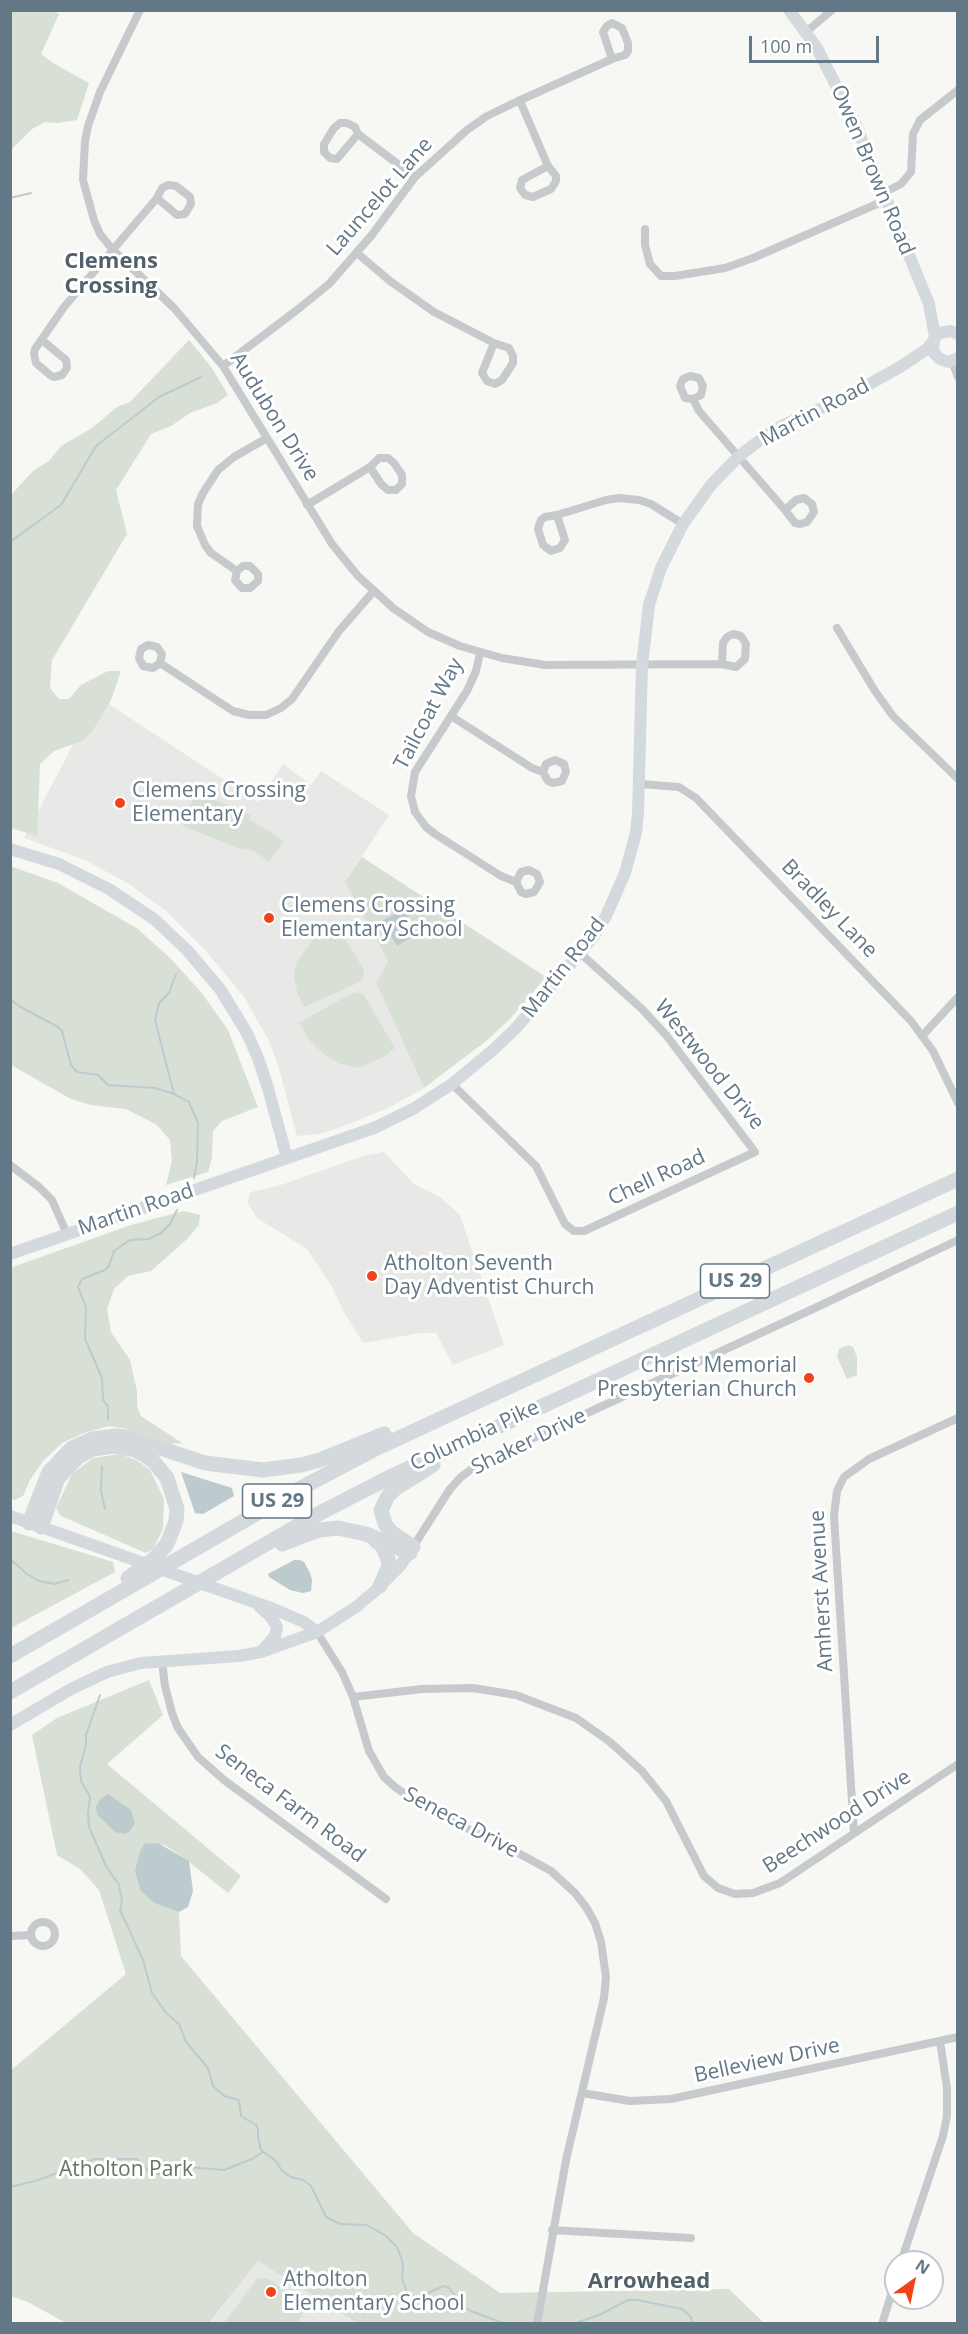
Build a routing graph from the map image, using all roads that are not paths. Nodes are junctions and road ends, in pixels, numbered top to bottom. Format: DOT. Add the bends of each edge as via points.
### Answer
graph roads {
  1 [pos="140,10"];
  2 [pos="789,10"];
  3 [pos="832,10"];
  4 [pos="806,32"];
  5 [pos="612,59"];
  6 [pos="957,90"];
  7 [pos="520,101"];
  8 [pos="358,134"];
  9 [pos="548,166"];
  10 [pos="416,177"];
  11 [pos="884,197"];
  12 [pos="157,198"];
  13 [pos="645,229"];
  14 [pos="112,250"];
  15 [pos="357,253"];
  16 [pos="929,304"];
  17 [pos="955,331"];
  18 [pos="934,339"];
  19 [pos="42,340"];
  20 [pos="494,343"];
  21 [pos="937,357"];
  22 [pos="955,360"];
  23 [pos="223,366"];
  24 [pos="900,367"];
  25 [pos="957,377"];
  26 [pos="693,399"];
  27 [pos="267,438"];
  28 [pos="738,457"];
  29 [pos="370,467"];
  30 [pos="307,505"];
  31 [pos="784,510"];
  32 [pos="557,515"];
  33 [pos="683,524"];
  34 [pos="237,571"];
  35 [pos="373,592"];
  36 [pos="837,628"];
  37 [pos="480,653"];
  38 [pos="160,663"];
  39 [pos="722,664"];
  40 [pos="642,665"];
  41 [pos="450,716"];
  42 [pos="543,772"];
  43 [pos="957,778"];
  44 [pos="640,784"];
  45 [pos="10,849"];
  46 [pos="516,882"];
  47 [pos="580,953"];
  48 [pos="957,997"];
  49 [pos="923,1035"];
  50 [pos="452,1084"];
  51 [pos="957,1103"];
  52 [pos="755,1152"];
  53 [pos="287,1158"];
  54 [pos="10,1165"];
  55 [pos="957,1179"];
  56 [pos="957,1213"];
  57 [pos="67,1234"];
  58 [pos="957,1240"];
  59 [pos="10,1254"];
  60 [pos="513,1384"];
  61 [pos="957,1418"];
  62 [pos="484,1431"];
  63 [pos="10,1516"];
  64 [pos="35,1525"];
  65 [pos="366,1534"];
  66 [pos="411,1550"];
  67 [pos="240,1559"];
  68 [pos="380,1586"];
  69 [pos="253,1602"];
  70 [pos="317,1632"];
  71 [pos="49,1634"];
  72 [pos="261,1652"];
  73 [pos="10,1656"];
  74 [pos="162,1661"];
  75 [pos="10,1692"];
  76 [pos="353,1697"];
  77 [pos="10,1725"];
  78 [pos="957,1764"];
  79 [pos="854,1833"];
  80 [pos="386,1899"];
  81 [pos="31,1935"];
  82 [pos="10,1936"];
  83 [pos="957,2037"];
  84 [pos="940,2041"];
  85 [pos="582,2093"];
  86 [pos="552,2230"];
  87 [pos="692,2238"];
  88 [pos="906,2250"];
  89 [pos="537,2324"];
  1 -- 14 [label="street, Audubon Drive" via="93,109 85,141 84,180 89,206 100,234"];
  2 -- 4 [label="street, Owen Brown Road"];
  3 -- 4 [label="street"];
  4 -- 11 [label="street, Owen Brown Road" via="840,90"];
  5 -- 7 [label="street, Launcelot Lane"];
  6 -- 11 [label="street" via="920,120 913,134 911,172"];
  7 -- 9 [label="street"];
  7 -- 10 [label="street, Launcelot Lane" via="467,130"];
  8 -- 8 [label="street" via="351,124 340,123 326,140 324,152 337,159"];
  8 -- 10 [label="street"];
  9 -- 9 [label="street" via="556,176 554,186 533,197 525,195 520,188 522,180"];
  10 -- 15 [label="street, Launcelot Lane"];
  11 -- 13 [label="street" via="801,239 702,273 661,276 650,264"];
  11 -- 16 [label="street, Owen Brown Road"];
  12 -- 14 [label="street"];
  14 -- 19 [label="street"];
  14 -- 23 [label="street, Audubon Drive" via="174,308"];
  15 -- 20 [label="street" via="434,312"];
  15 -- 23 [label="street, Launcelot Lane" via="315,296"];
  16 -- 17 [label="street, Owen Brown Road"];
  16 -- 18 [label="street, Owen Brown Road"];
  17 -- 18 [label="street, Martin Road" via="944,331"];
  18 -- 21 [label="street, Owen Brown Road"];
  18 -- 24 [label="street, Martin Road" via="927,349"];
  19 -- 19 [label="street" via="34,354 36,363 54,377 62,375 67,368 66,360"];
  20 -- 20 [label="street" via="509,348 514,359 502,380 495,384 482,373"];
  21 -- 22 [label="street"];
  21 -- 24 [label="street, Martin Road"];
  22 -- 25 [label="street"];
  23 -- 27 [label="street, Audubon Drive"];
  24 -- 28 [label="street, Martin Road" via="784,425"];
  26 -- 28 [label="street"];
  27 -- 30 [label="street, Audubon Drive"];
  27 -- 34 [label="street" via="218,470 198,504 196,526 205,545"];
  28 -- 31 [label="street"];
  28 -- 33 [label="street, Martin Road" via="711,485"];
  29 -- 30 [label="street"];
  30 -- 35 [label="street, Audubon Drive" via="332,544"];
  32 -- 33 [label="street" via="595,502 629,498 651,504"];
  33 -- 40 [label="street, Martin Road" via="655,585"];
  35 -- 37 [label="street, Audubon Drive" via="428,632"];
  35 -- 38 [label="street" via="339,631 292,699 266,715 233,711"];
  36 -- 43 [label="street" via="893,716"];
  37 -- 40 [label="street, Audubon Drive" via="545,664"];
  37 -- 41 [label="street, Tailcoat Way" via="471,681"];
  39 -- 40 [label="street, Audubon Drive"];
  40 -- 44 [label="street, Martin Road"];
  41 -- 42 [label="street"];
  41 -- 46 [label="street, Tailcoat Way" via="415,772 411,796 415,812 435,834"];
  44 -- 47 [label="street, Martin Road" via="636,833 625,873 606,916"];
  44 -- 49 [label="street, Bradley Lane" via="680,787 696,798"];
  45 -- 53 [label="street" via="59,864 109,889 154,919 188,950 220,989 247,1033 268,1088"];
  47 -- 50 [label="street, Martin Road" via="517,1027"];
  47 -- 52 [label="street, Westwood Drive" via="666,1035"];
  48 -- 49 [label="street"];
  49 -- 51 [label="street, Bradley Lane"];
  50 -- 52 [label="street, Chell Road" via="536,1166 565,1224 573,1231 585,1231"];
  50 -- 53 [label="street, Martin Road" via="374,1128"];
  53 -- 57 [label="street, Martin Road"];
  54 -- 57 [label="street" via="52,1200"];
  55 -- 60 [label="highway, Columbia Pike / US 29"];
  56 -- 62 [label="highway, Columbia Pike / US 29"];
  57 -- 59 [label="street, Martin Road"];
  58 -- 66 [label="street, Shaker Drive" via="481,1462 450,1489"];
  60 -- 64 [label="highway" via="320,1460 279,1469 205,1463 126,1437 92,1439 72,1448 49,1472"];
  60 -- 71 [label="highway, Columbia Pike / US 29" via="299,1489"];
  61 -- 79 [label="street, Amherst Avenue" via="869,1460 844,1477 837,1491 834,1516"];
  62 -- 66 [label="highway" via="395,1489 384,1502 381,1510 385,1524"];
  62 -- 67 [label="highway, Columbia Pike / US 29"];
  63 -- 64 [label="street, Seneca Drive"];
  64 -- 69 [label="street, Seneca Drive"];
  64 -- 71 [label="highway" via="64,1470 85,1453 104,1447 135,1450 154,1462 167,1478 177,1509 172,1533 155,1558"];
  65 -- 66 [label="highway"];
  65 -- 67 [label="highway" via="350,1529 319,1530"];
  65 -- 68 [label="highway" via="382,1545 388,1559"];
  66 -- 68 [label="street, Shaker Drive"];
  67 -- 75 [label="highway, Columbia Pike / US 29"];
  68 -- 70 [label="street, Shaker Drive"];
  69 -- 70 [label="street, Seneca Drive" via="304,1622"];
  69 -- 72 [label="street" via="277,1627 275,1636"];
  70 -- 72 [label="street, Shaker Drive"];
  70 -- 76 [label="street, Seneca Drive"];
  71 -- 73 [label="highway, Columbia Pike / US 29"];
  72 -- 74 [label="street, Shaker Drive"];
  74 -- 77 [label="street, Shaker Drive" via="141,1663 92,1678"];
  74 -- 80 [label="street, Seneca Farm Road" via="172,1713 198,1757"];
  76 -- 79 [label="street, Beechwood Drive" via="473,1688 516,1695 576,1718 642,1771 666,1801 704,1876 726,1892 744,1895 771,1887"];
  76 -- 85 [label="street, Seneca Drive" via="369,1751 384,1777 395,1787 427,1809 538,1863 586,1907 601,1942 606,1977"];
  78 -- 79 [label="street, Beechwood Drive"];
  81 -- 82 [label="street"];
  83 -- 84 [label="street, Belleview Drive"];
  84 -- 85 [label="street, Belleview Drive" via="671,2099 630,2101"];
  84 -- 88 [label="street" via="947,2116"];
  85 -- 86 [label="street, Seneca Drive"];
  86 -- 87 [label="street"];
  86 -- 89 [label="street, Seneca Drive"];
}
